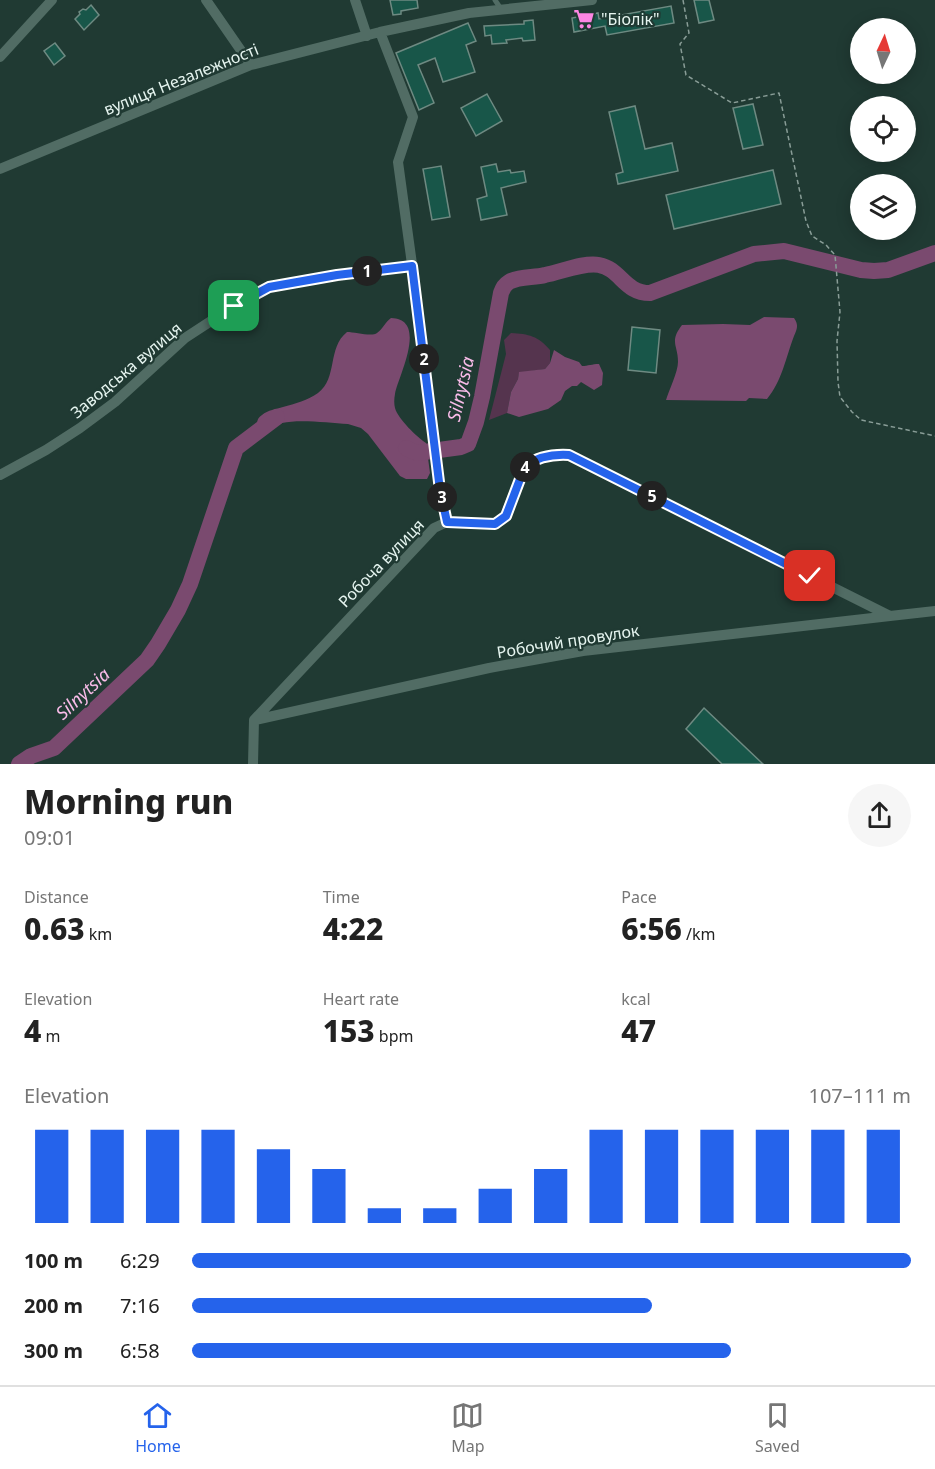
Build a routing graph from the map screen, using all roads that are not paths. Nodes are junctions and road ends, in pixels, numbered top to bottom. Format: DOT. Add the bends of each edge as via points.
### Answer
graph roads {
  1 [pos="52,0"];
  2 [pos="207,0"];
  3 [pos="355,0"];
  4 [pos="495,0"];
  5 [pos="592,0"];
  6 [pos="502,10"];
  7 [pos="380,32"];
  8 [pos="367,36"];
  9 [pos="0,57"];
  10 [pos="251,65"];
  11 [pos="0,169"];
  12 [pos="412,266"];
  13 [pos="0,475"];
  14 [pos="447,522"];
  15 [pos="935,611"];
  16 [pos="890,616"];
  17 [pos="254,720"];
  18 [pos="253,764"];
  1 -- 9 [label="street"];
  2 -- 10 [label="street"];
  3 -- 8 [label="street"];
  4 -- 6 [label="lane"];
  5 -- 6 [label="street, вулиця Незалежності"];
  6 -- 7 [label="street, вулиця Незалежності"];
  7 -- 8 [label="street, вулиця Незалежності"];
  7 -- 12 [label="street" via="413,117 398,162"];
  8 -- 10 [label="street, вулиця Незалежності"];
  10 -- 11 [label="street, вулиця Незалежності"];
  12 -- 13 [label="street, Заводська вулиця" via="269,287 185,338 115,402 80,428"];
  12 -- 14 [label="street"];
  14 -- 16 [label="street, Робоча вулиця" via="495,524 506,516 525,466 552,454 569,455"];
  14 -- 17 [label="street, Робоча вулиця" via="434,528"];
  15 -- 16 [label="street"];
  16 -- 17 [label="street, Робочий провулок" via="584,651"];
  17 -- 18 [label="street"];
}
